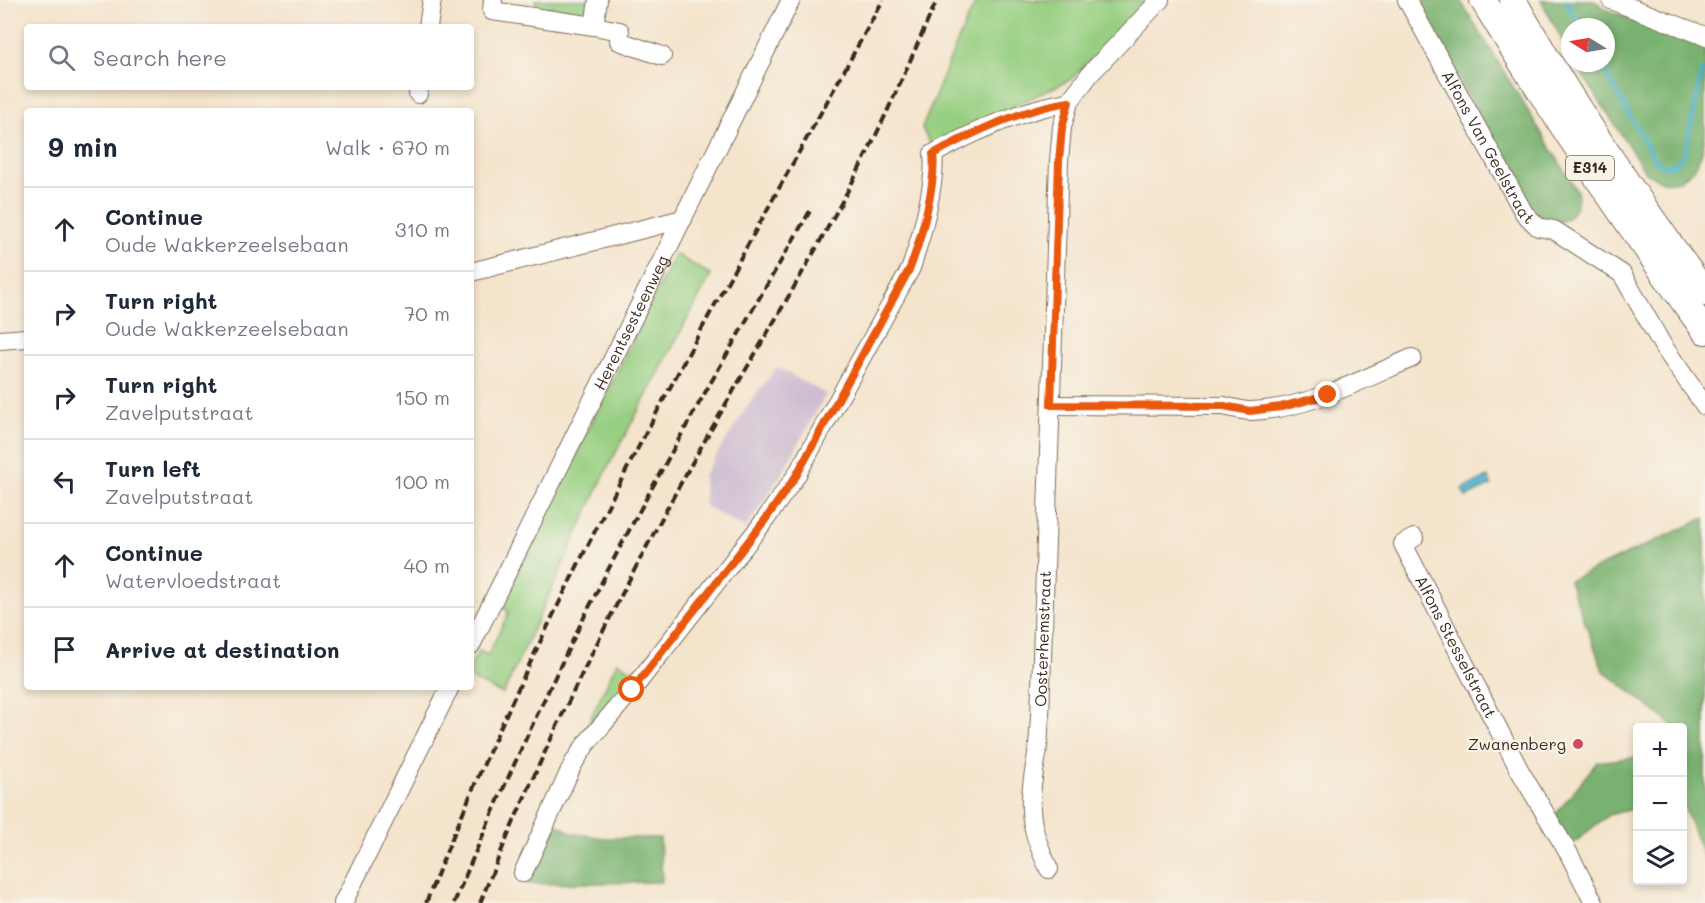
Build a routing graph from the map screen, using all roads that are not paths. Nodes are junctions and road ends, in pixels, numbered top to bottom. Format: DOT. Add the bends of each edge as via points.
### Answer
graph roads {
  1 [pos="432,0"];
  2 [pos="493,0"];
  3 [pos="598,0"];
  4 [pos="791,0"];
  5 [pos="1160,0"];
  6 [pos="1407,0"];
  7 [pos="1483,0"];
  8 [pos="1513,0"];
  9 [pos="1611,0"];
  10 [pos="428,24"];
  11 [pos="594,26"];
  12 [pos="1705,36"];
  13 [pos="662,56"];
  14 [pos="1069,102"];
  15 [pos="683,219"];
  16 [pos="474,271"];
  17 [pos="1705,293"];
  18 [pos="1705,331"];
  19 [pos="24,338"];
  20 [pos="0,340"];
  21 [pos="1412,358"];
  22 [pos="1051,405"];
  23 [pos="1705,406"];
  24 [pos="1414,538"];
  25 [pos="474,639"];
  26 [pos="449,690"];
  27 [pos="1049,868"];
  28 [pos="523,873"];
  29 [pos="343,903"];
  30 [pos="1594,903"];
  1 -- 10 [label="street"];
  2 -- 11 [label="street" via="492,11"];
  3 -- 11 [label="street"];
  4 -- 15 [label="street, Herentsesteenweg"];
  5 -- 14 [label="street"];
  6 -- 23 [label="street, Alfons Van Geelstraat" via="1524,213 1538,227 1554,230 1622,274 1663,346"];
  7 -- 18 [label="highway, E314" via="1592,171"];
  8 -- 17 [label="highway, E314" via="1601,144"];
  9 -- 12 [label="street"];
  11 -- 13 [label="street" via="620,31 619,41"];
  14 -- 22 [label="street, Oosterhemstraat" via="1059,161"];
  14 -- 28 [label="street" via="1048,105 994,125 933,154 935,165 926,212 910,268 796,476 759,529 586,744"];
  15 -- 16 [label="street"];
  15 -- 25 [label="street, Herentsesteenweg"];
  19 -- 20 [label="street"];
  21 -- 22 [label="street" via="1328,395 1281,407 1250,411 1224,406"];
  22 -- 27 [label="street, Oosterhemstraat" via="1040,716 1031,787 1036,837"];
  24 -- 30 [label="street, Alfons Stesselstraat" via="1403,544 1520,771"];
  26 -- 29 [label="street"];
}
